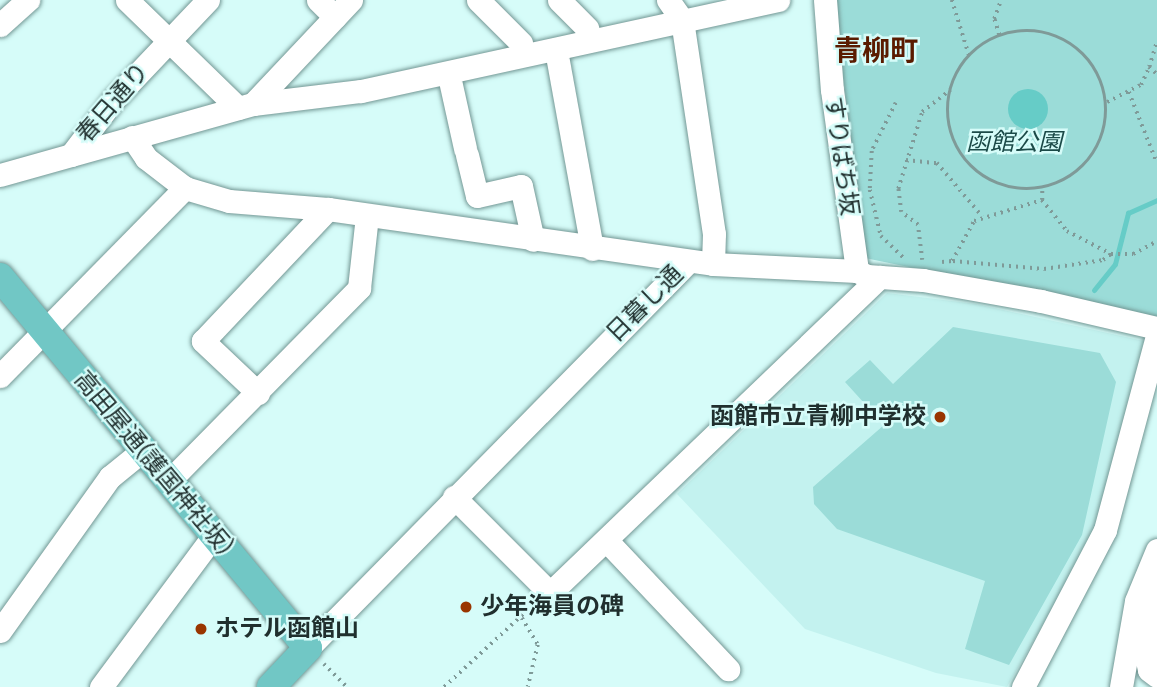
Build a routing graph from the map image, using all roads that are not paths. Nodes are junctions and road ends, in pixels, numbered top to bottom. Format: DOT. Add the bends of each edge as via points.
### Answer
graph roads {
  1 [pos="28,0"];
  2 [pos="127,0"];
  3 [pos="208,0"];
  4 [pos="318,0"];
  5 [pos="478,0"];
  6 [pos="559,0"];
  7 [pos="668,0"];
  8 [pos="698,0"];
  9 [pos="779,0"];
  10 [pos="825,0"];
  11 [pos="343,8"];
  12 [pos="682,20"];
  13 [pos="0,24"];
  14 [pos="587,28"];
  15 [pos="169,40"];
  16 [pos="522,43"];
  17 [pos="558,61"];
  18 [pos="451,85"];
  19 [pos="245,106"];
  20 [pos="132,137"];
  21 [pos="71,155"];
  22 [pos="0,175"];
  23 [pos="185,188"];
  24 [pos="328,209"];
  25 [pos="368,215"];
  26 [pos="533,240"];
  27 [pos="592,249"];
  28 [pos="688,261"];
  29 [pos="713,264"];
  30 [pos="857,271"];
  31 [pos="0,277"];
  32 [pos="880,277"];
  33 [pos="1157,328"];
  34 [pos="45,332"];
  35 [pos="1157,336"];
  36 [pos="0,376"];
  37 [pos="258,393"];
  38 [pos="142,451"];
  39 [pos="169,481"];
  40 [pos="454,497"];
  41 [pos="213,536"];
  42 [pos="606,540"];
  43 [pos="1155,556"];
  44 [pos="0,631"];
  45 [pos="316,657"];
  46 [pos="728,669"];
  47 [pos="1157,676"];
  48 [pos="101,687"];
  49 [pos="271,687"];
  50 [pos="1023,687"];
  51 [pos="1121,687"];
  1 -- 13 [label="street"];
  2 -- 15 [label="street"];
  3 -- 15 [label="street, 春日通り"];
  4 -- 11 [label="street"];
  5 -- 16 [label="street"];
  6 -- 14 [label="street"];
  7 -- 12 [label="street"];
  8 -- 12 [label="street"];
  9 -- 12 [label="street"];
  10 -- 30 [label="street, すりばち坂" via="832,90"];
  11 -- 19 [label="street"];
  12 -- 19 [label="street" via="361,91"];
  12 -- 29 [label="street" via="714,234"];
  15 -- 19 [label="street"];
  15 -- 21 [label="street, 春日通り" via="83,134"];
  17 -- 27 [label="street"];
  18 -- 26 [label="street" via="477,196 522,186"];
  19 -- 20 [label="street"];
  20 -- 21 [label="street"];
  20 -- 23 [label="street" via="146,158"];
  21 -- 22 [label="street, 春日通り"];
  23 -- 24 [label="street" via="249,205"];
  23 -- 34 [label="street"];
  24 -- 25 [label="street"];
  24 -- 37 [label="street" via="203,341"];
  25 -- 26 [label="street"];
  25 -- 37 [label="street" via="359,288"];
  26 -- 27 [label="street"];
  27 -- 28 [label="street"];
  28 -- 29 [label="street, 日暮し通"];
  28 -- 40 [label="street, 日暮し通"];
  29 -- 30 [label="street, 日暮し通"];
  30 -- 32 [label="street, 日暮し通"];
  31 -- 34 [label="main road, 高田屋通(護国神社坂)"];
  32 -- 33 [label="street, 日暮し通" via="976,289"];
  32 -- 42 [label="street"];
  34 -- 36 [label="street"];
  34 -- 38 [label="main road, 高田屋通(護国神社坂)"];
  35 -- 50 [label="street" via="1105,530"];
  37 -- 39 [label="street"];
  38 -- 39 [label="main road, 高田屋通(護国神社坂)"];
  38 -- 44 [label="street" via="110,477"];
  39 -- 41 [label="main road, 高田屋通(護国神社坂)"];
  40 -- 42 [label="street" via="550,593"];
  40 -- 45 [label="street, 日暮し通"];
  41 -- 45 [label="main road, 高田屋通(護国神社坂)"];
  41 -- 48 [label="street"];
  42 -- 46 [label="street"];
  43 -- 47 [label="street" via="1145,652 1149,670"];
  43 -- 51 [label="street" via="1136,601"];
  45 -- 49 [label="main road, 日暮し通"];
}
